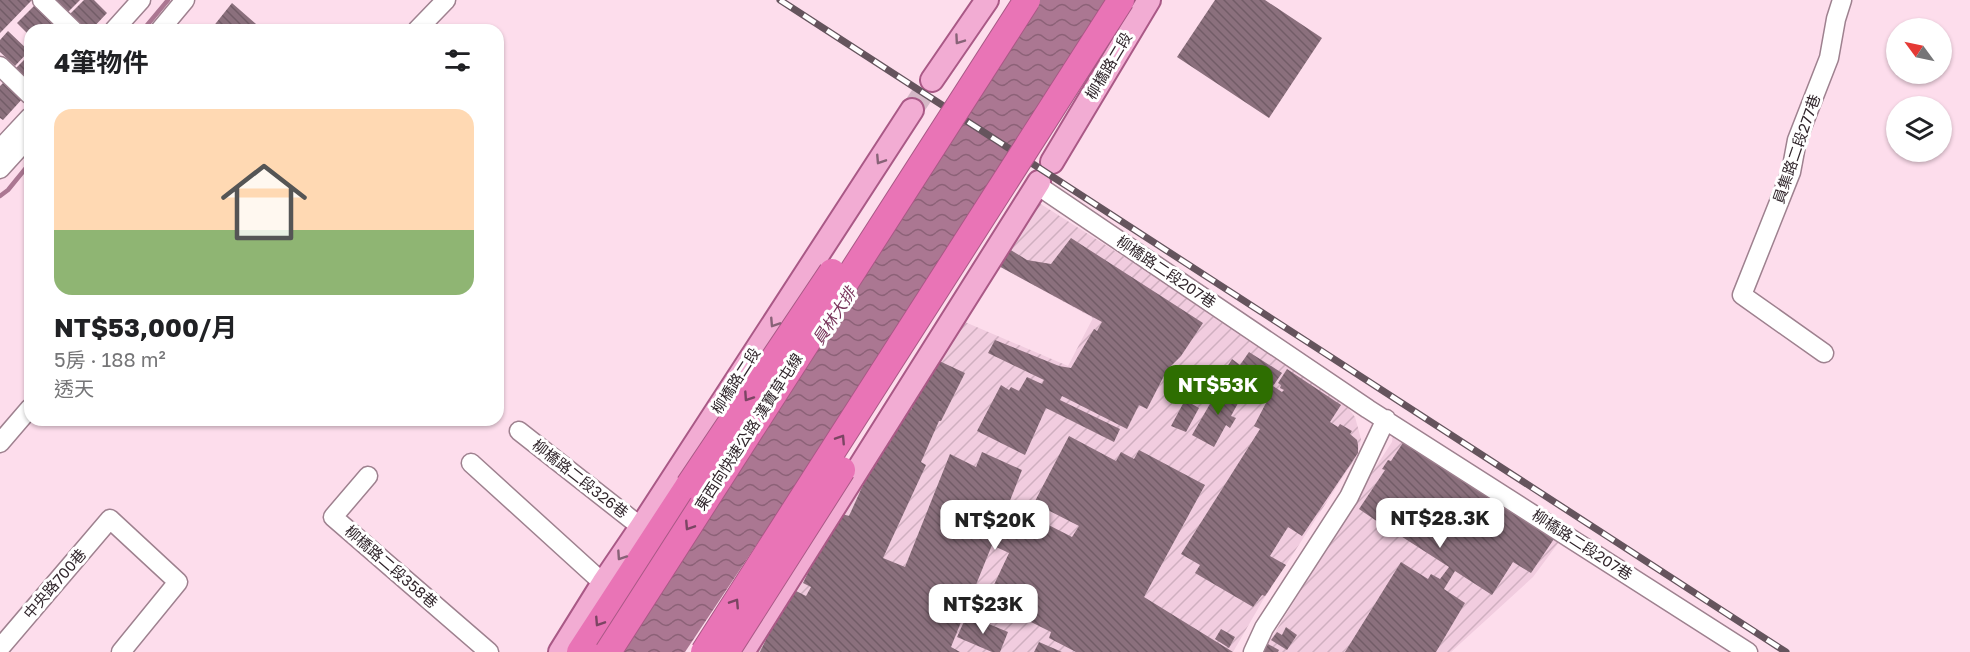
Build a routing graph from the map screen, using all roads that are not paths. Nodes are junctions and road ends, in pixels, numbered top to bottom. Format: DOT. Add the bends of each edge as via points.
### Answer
graph roads {
  1 [pos="42,0"];
  2 [pos="141,0"];
  3 [pos="185,0"];
  4 [pos="446,0"];
  5 [pos="987,0"];
  6 [pos="1015,0"];
  7 [pos="1027,0"];
  8 [pos="1121,0"];
  9 [pos="1139,0"];
  10 [pos="1149,0"];
  11 [pos="1842,0"];
  12 [pos="67,24"];
  13 [pos="119,24"];
  14 [pos="165,24"];
  15 [pos="423,24"];
  16 [pos="0,66"];
  17 [pos="932,80"];
  18 [pos="24,89"];
  19 [pos="912,110"];
  20 [pos="24,123"];
  21 [pos="24,143"];
  22 [pos="0,149"];
  23 [pos="1052,162"];
  24 [pos="0,169"];
  25 [pos="1038,183"];
  26 [pos="1824,353"];
  27 [pos="24,414"];
  28 [pos="1386,419"];
  29 [pos="519,431"];
  30 [pos="3,434"];
  31 [pos="471,463"];
  32 [pos="368,476"];
  33 [pos="641,527"];
  34 [pos="603,583"];
  35 [pos="0,648"];
  36 [pos="121,652"];
  37 [pos="489,652"];
  38 [pos="560,652"];
  39 [pos="580,652"];
  40 [pos="608,652"];
  41 [pos="704,652"];
  42 [pos="726,652"];
  43 [pos="744,652"];
  44 [pos="1253,652"];
  45 [pos="1748,652"];
  1 -- 12 [label="street"];
  2 -- 13 [label="street"];
  3 -- 14 [label="street"];
  4 -- 15 [label="street"];
  5 -- 17 [label="main road, one-way"];
  6 -- 39 [label="highway, one-way, bridge"];
  7 -- 40 [label="highway, 東西向快速公路 漢寶草屯線, one-way, bridge"];
  41 -- 8 [label="highway, one-way, bridge"];
  9 -- 42 [label="highway, bridge"];
  10 -- 23 [label="main road, 柳橋路二段"];
  11 -- 26 [label="street, 員集路二段277巷" via="1829,58 1797,140 1791,172 1742,295"];
  16 -- 18 [label="street"];
  19 -- 33 [label="main road, 柳橋路二段, one-way"];
  20 -- 22 [label="street"];
  21 -- 24 [label="street"];
  25 -- 28 [label="street, 柳橋路二段207巷"];
  25 -- 43 [label="main road"];
  27 -- 30 [label="street"];
  28 -- 44 [label="street" via="1349,497 1264,628"];
  28 -- 45 [label="street, 柳橋路二段207巷"];
  29 -- 33 [label="street, 柳橋路二段326巷"];
  31 -- 34 [label="street"];
  32 -- 37 [label="street, 柳橋路二段358巷" via="333,517"];
  33 -- 34 [label="main road, 柳橋路二段, one-way"];
  34 -- 38 [label="main road, 柳橋路二段"];
  35 -- 36 [label="street, 中央路700巷" via="110,519 178,582"];
}
